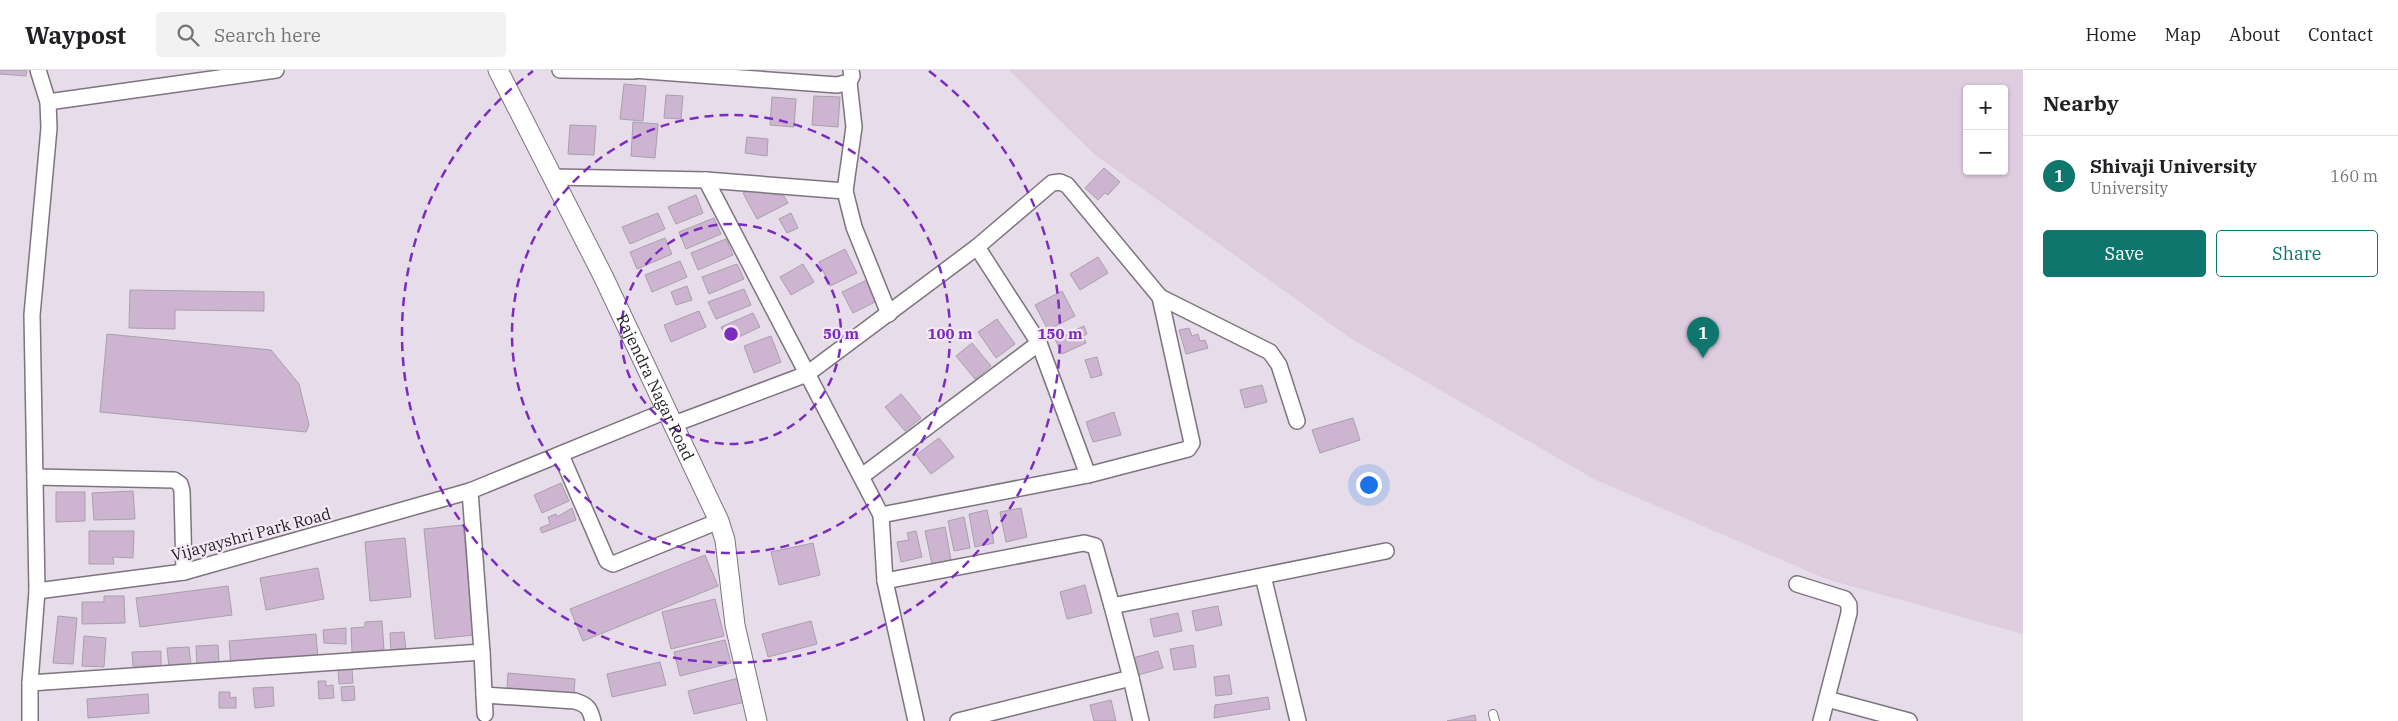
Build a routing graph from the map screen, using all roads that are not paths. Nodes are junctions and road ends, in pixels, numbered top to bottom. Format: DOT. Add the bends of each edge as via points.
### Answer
graph roads {
  1 [pos="38,70"];
  2 [pos="276,70"];
  3 [pos="498,70"];
  4 [pos="560,70"];
  5 [pos="633,70"];
  6 [pos="744,74"];
  7 [pos="850,76"];
  8 [pos="48,102"];
  9 [pos="553,177"];
  10 [pos="706,180"];
  11 [pos="845,191"];
  12 [pos="977,247"];
  13 [pos="1160,297"];
  14 [pos="889,314"];
  15 [pos="1039,343"];
  16 [pos="807,374"];
  17 [pos="670,417"];
  18 [pos="1297,421"];
  19 [pos="561,455"];
  20 [pos="1088,475"];
  21 [pos="862,476"];
  22 [pos="35,477"];
  23 [pos="470,491"];
  24 [pos="881,515"];
  25 [pos="719,522"];
  26 [pos="1386,550"];
  27 [pos="184,572"];
  28 [pos="1263,576"];
  29 [pos="885,581"];
  30 [pos="1797,584"];
  31 [pos="37,591"];
  32 [pos="1112,606"];
  33 [pos="482,652"];
  34 [pos="1131,678"];
  35 [pos="30,683"];
  36 [pos="484,695"];
  37 [pos="1827,699"];
  38 [pos="485,714"];
  39 [pos="30,721"];
  40 [pos="593,721"];
  41 [pos="757,721"];
  42 [pos="916,721"];
  43 [pos="958,721"];
  44 [pos="1141,721"];
  45 [pos="1298,721"];
  46 [pos="1820,721"];
  47 [pos="1909,721"];
  1 -- 8 [label="street"];
  2 -- 8 [label="street"];
  3 -- 9 [label="street, Rajendra Nagar Road"];
  4 -- 5 [label="street"];
  5 -- 6 [label="street"];
  6 -- 7 [label="street" via="837,84"];
  7 -- 11 [label="street" via="854,128"];
  8 -- 22 [label="street" via="48,150 32,315"];
  9 -- 10 [label="street"];
  9 -- 17 [label="street, Rajendra Nagar Road"];
  10 -- 11 [label="street"];
  10 -- 16 [label="street"];
  11 -- 14 [label="street" via="854,227"];
  12 -- 13 [label="street, Vijayayshri Park Road" via="1052,183 1060,182 1067,185"];
  12 -- 14 [label="street, Vijayayshri Park Road"];
  12 -- 15 [label="street"];
  13 -- 18 [label="street" via="1270,352 1279,365"];
  13 -- 20 [label="street" via="1192,443 1188,449"];
  14 -- 16 [label="street, Vijayayshri Park Road"];
  15 -- 20 [label="street"];
  15 -- 21 [label="street"];
  16 -- 17 [label="street, Vijayayshri Park Road"];
  16 -- 21 [label="street"];
  17 -- 19 [label="street, Vijayayshri Park Road"];
  17 -- 25 [label="street, Rajendra Nagar Road"];
  19 -- 23 [label="street, Vijayayshri Park Road"];
  19 -- 25 [label="street" via="608,562 613,564"];
  20 -- 24 [label="street"];
  21 -- 24 [label="street"];
  22 -- 27 [label="street" via="174,480 182,491"];
  22 -- 31 [label="street"];
  23 -- 27 [label="street, Vijayayshri Park Road"];
  23 -- 33 [label="street"];
  24 -- 29 [label="street"];
  25 -- 41 [label="street, Rajendra Nagar Road" via="725,540 735,625"];
  26 -- 28 [label="street"];
  27 -- 31 [label="street, Vijayayshri Park Road"];
  28 -- 32 [label="street"];
  28 -- 45 [label="street"];
  29 -- 32 [label="street" via="1084,544 1095,546"];
  29 -- 42 [label="street"];
  30 -- 37 [label="street" via="1845,600 1848,605 1849,612"];
  31 -- 35 [label="street"];
  32 -- 34 [label="street"];
  33 -- 35 [label="street"];
  33 -- 36 [label="street"];
  34 -- 43 [label="street"];
  34 -- 44 [label="street"];
  35 -- 39 [label="street"];
  36 -- 38 [label="street"];
  36 -- 40 [label="street" via="575,701 590,709"];
  37 -- 46 [label="street"];
  37 -- 47 [label="street"];
}
